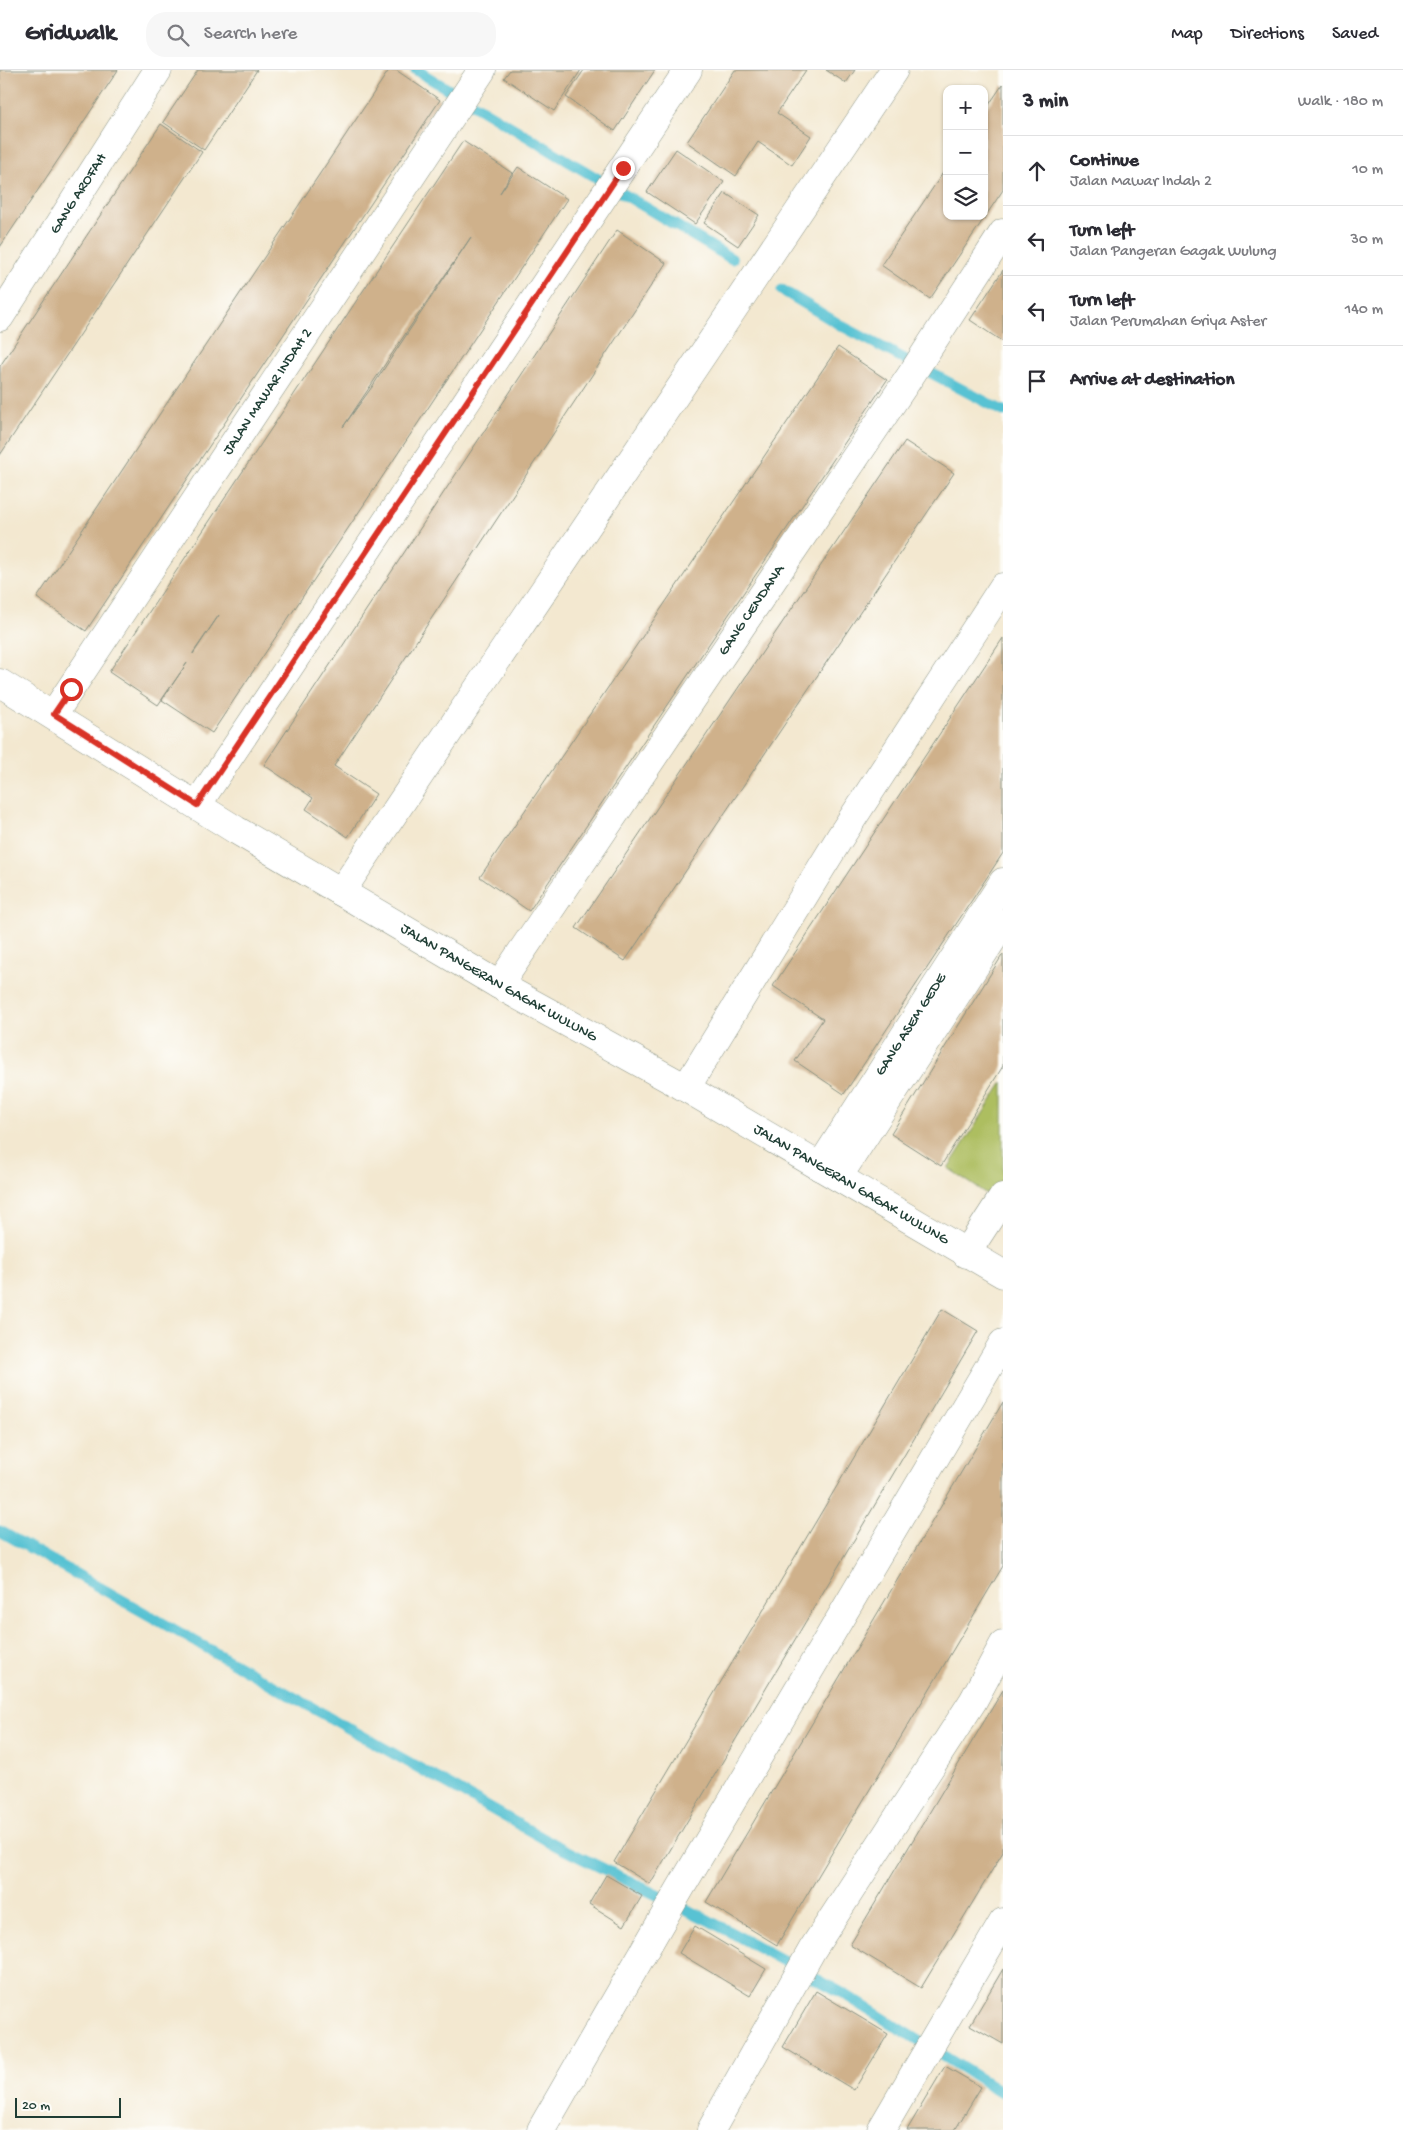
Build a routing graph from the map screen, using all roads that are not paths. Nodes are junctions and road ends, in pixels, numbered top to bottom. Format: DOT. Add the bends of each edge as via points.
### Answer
graph roads {
  1 [pos="158,70"];
  2 [pos="688,70"];
  3 [pos="894,70"];
  4 [pos="480,72"];
  5 [pos="1003,234"];
  6 [pos="0,317"];
  7 [pos="1003,588"];
  8 [pos="0,683"];
  9 [pos="54,714"];
  10 [pos="197,805"];
  11 [pos="1003,882"];
  12 [pos="341,892"];
  13 [pos="1003,923"];
  14 [pos="498,985"];
  15 [pos="686,1088"];
  16 [pos="829,1172"];
  17 [pos="1003,1197"];
  18 [pos="966,1254"];
  19 [pos="1003,1274"];
  20 [pos="1003,1343"];
  21 [pos="1003,1645"];
  22 [pos="1003,1922"];
  23 [pos="541,2130"];
  24 [pos="711,2130"];
  25 [pos="881,2130"];
  1 -- 6 [label="street, GANG AROFAH"];
  2 -- 10 [label="street"];
  3 -- 12 [label="street"];
  4 -- 9 [label="street, JALAN MAWAR INDAH 2"];
  5 -- 14 [label="street, GANG CENDANA"];
  7 -- 15 [label="street" via="840,839"];
  8 -- 9 [label="street, JALAN PANGERAN GAGAK WULUNG"];
  9 -- 10 [label="street, JALAN PANGERAN GAGAK WULUNG"];
  10 -- 12 [label="street, JALAN PANGERAN GAGAK WULUNG"];
  11 -- 16 [label="street, GANG ASEM GEDE"];
  12 -- 14 [label="street, JALAN PANGERAN GAGAK WULUNG"];
  13 -- 16 [label="street, GANG ASEM GEDE"];
  14 -- 15 [label="street, JALAN PANGERAN GAGAK WULUNG"];
  15 -- 16 [label="street, JALAN PANGERAN GAGAK WULUNG"];
  16 -- 18 [label="street, JALAN PANGERAN GAGAK WULUNG"];
  17 -- 18 [label="street"];
  18 -- 19 [label="street, JALAN PANGERAN GAGAK WULUNG"];
  20 -- 23 [label="street"];
  21 -- 24 [label="street" via="972,1701 812,1950"];
  22 -- 25 [label="street"];
}
